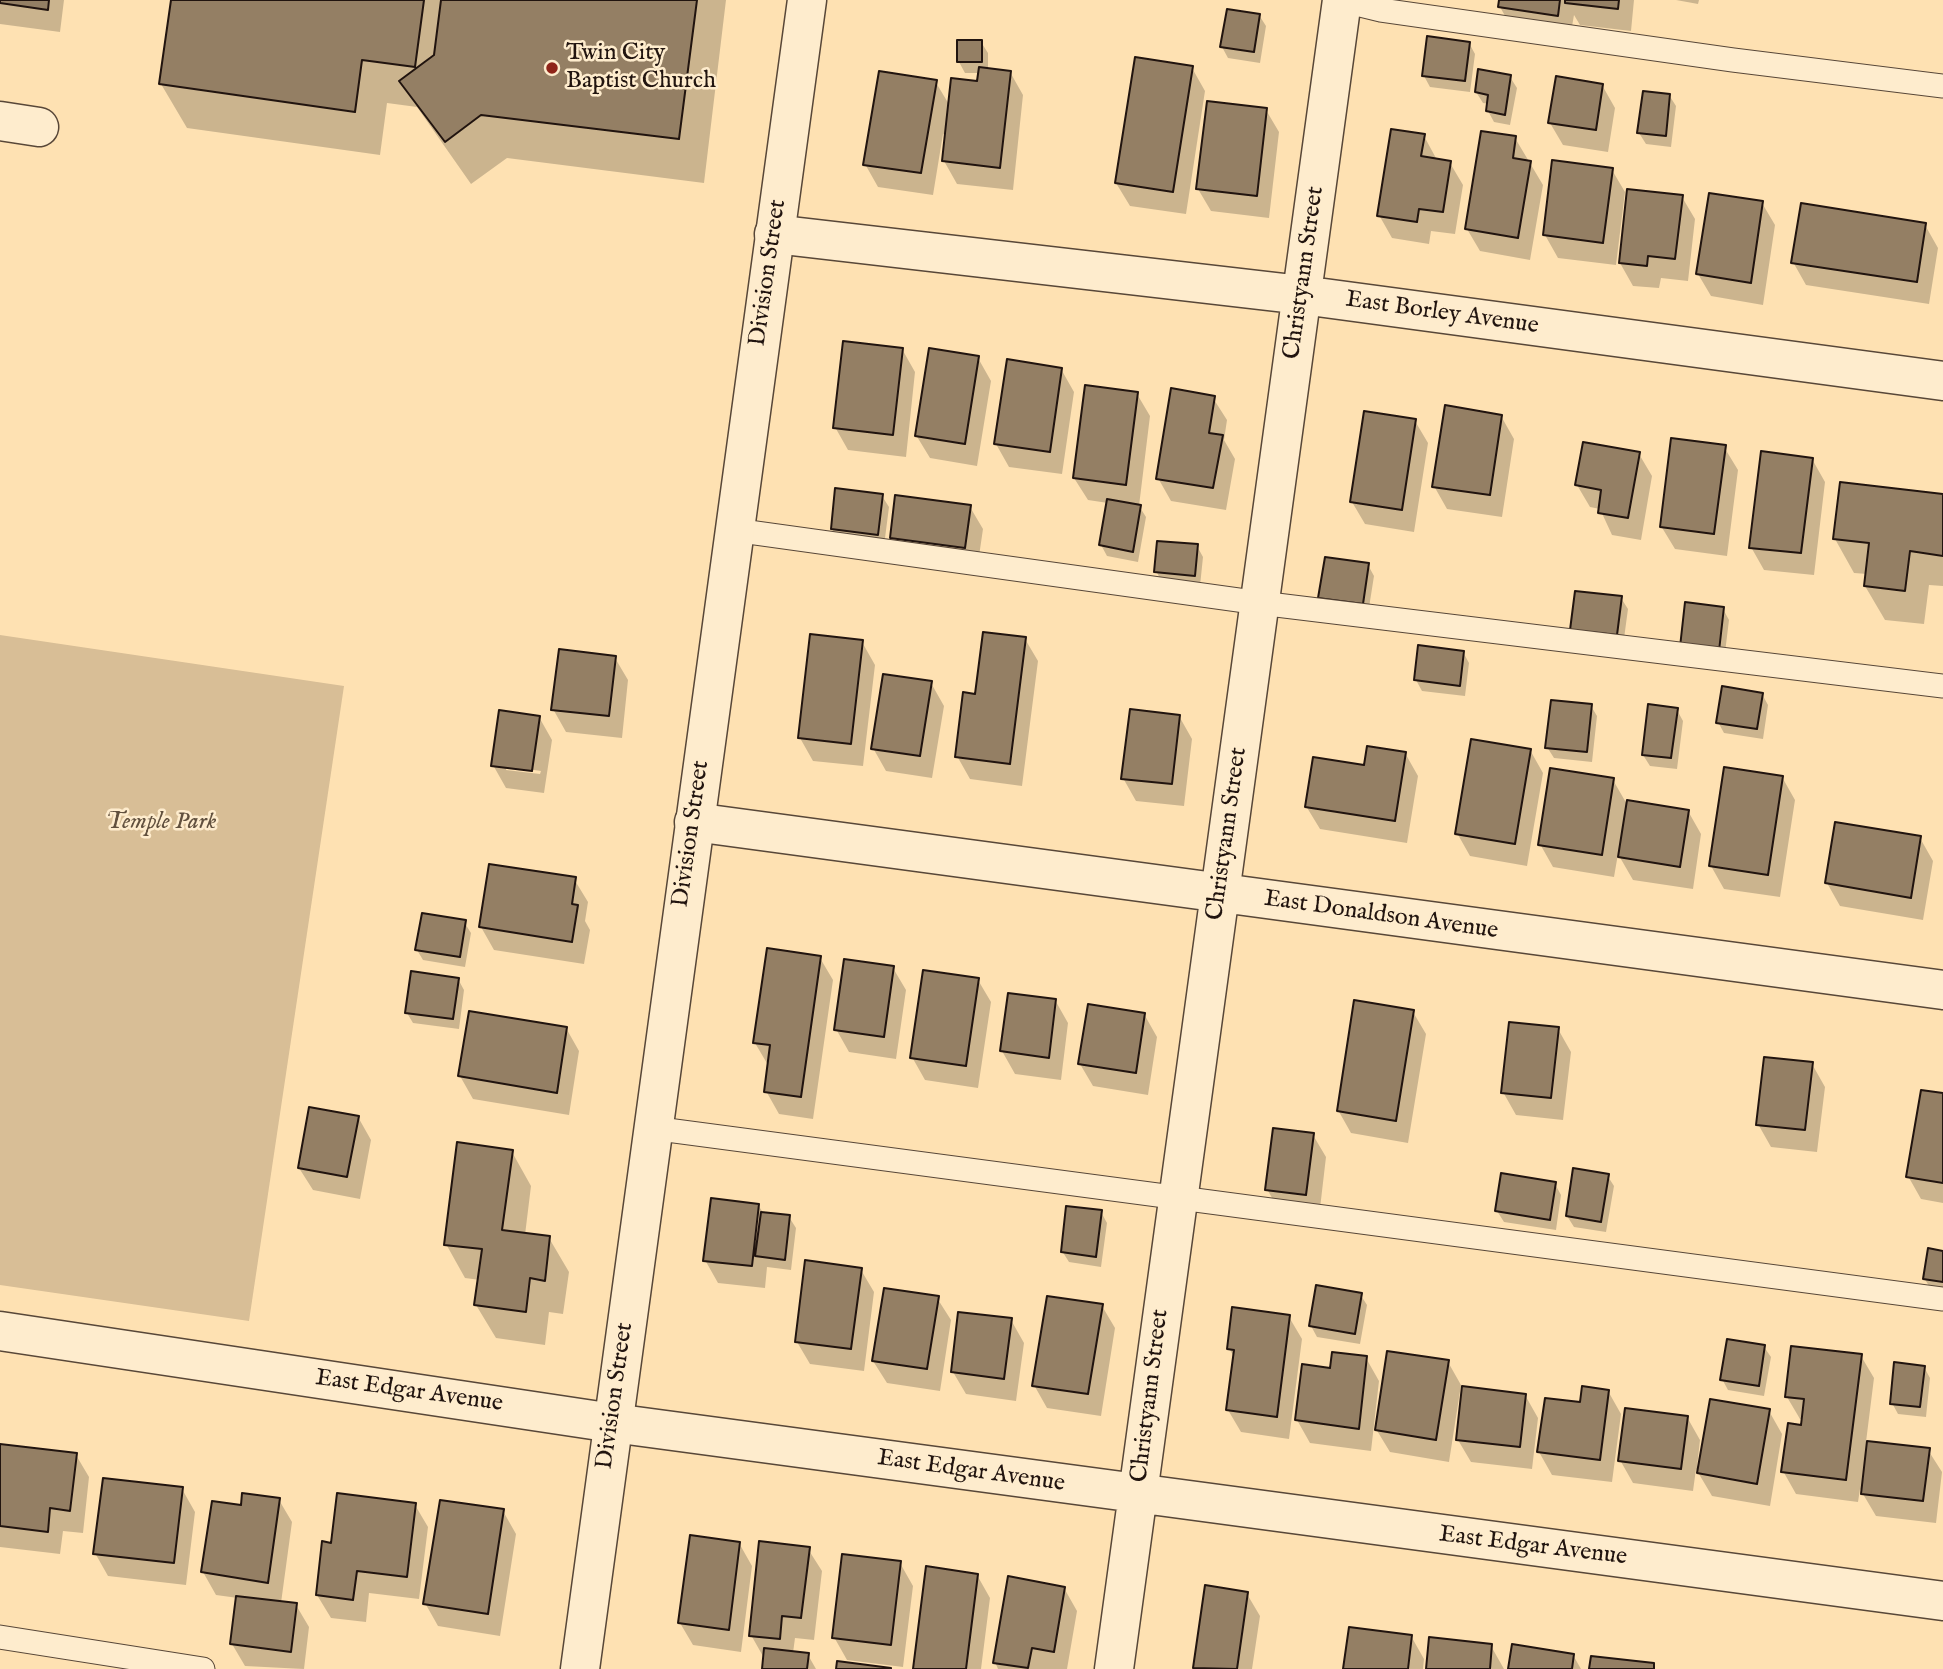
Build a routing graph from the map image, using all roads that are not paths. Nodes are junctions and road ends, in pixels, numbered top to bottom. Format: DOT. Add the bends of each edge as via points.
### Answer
graph roads {
  1 [pos="807,0"];
  2 [pos="1341,0"];
  3 [pos="1943,86"];
  4 [pos="0,121"];
  5 [pos="39,127"];
  6 [pos="774,234"];
  7 [pos="1302,295"];
  8 [pos="1943,381"];
  9 [pos="734,530"];
  10 [pos="1260,603"];
  11 [pos="1943,687"];
  12 [pos="694,822"];
  13 [pos="1219,894"];
  14 [pos="1943,990"];
  15 [pos="652,1128"];
  16 [pos="1177,1197"];
  17 [pos="1943,1298"];
  18 [pos="0,1331"];
  19 [pos="613,1423"];
  20 [pos="1138,1495"];
  21 [pos="1943,1601"];
  22 [pos="0,1637"];
  23 [pos="203,1669"];
  24 [pos="580,1669"];
  25 [pos="1114,1669"];
  1 -- 6 [label="street, Division Street"];
  2 -- 3 [label="lane" via="1732,60"];
  2 -- 7 [label="street, Christyann Street"];
  4 -- 5 [label="street"];
  6 -- 7 [label="street, East Borley Avenue"];
  6 -- 9 [label="street, Division Street"];
  7 -- 8 [label="street, East Borley Avenue"];
  7 -- 10 [label="street, Christyann Street"];
  9 -- 10 [label="lane"];
  9 -- 12 [label="street, Division Street"];
  10 -- 11 [label="lane"];
  10 -- 13 [label="street, Christyann Street"];
  12 -- 13 [label="street, East Donaldson Avenue"];
  12 -- 15 [label="street, Division Street"];
  13 -- 14 [label="street, East Donaldson Avenue"];
  13 -- 16 [label="street, Christyann Street"];
  15 -- 16 [label="lane"];
  15 -- 19 [label="street, Division Street"];
  16 -- 17 [label="lane"];
  16 -- 20 [label="street, Christyann Street"];
  18 -- 19 [label="street, East Edgar Avenue"];
  19 -- 20 [label="street, East Edgar Avenue"];
  19 -- 24 [label="street, Division Street"];
  20 -- 21 [label="street, East Edgar Avenue"];
  20 -- 25 [label="street, Christyann Street"];
  22 -- 23 [label="lane"];
}
